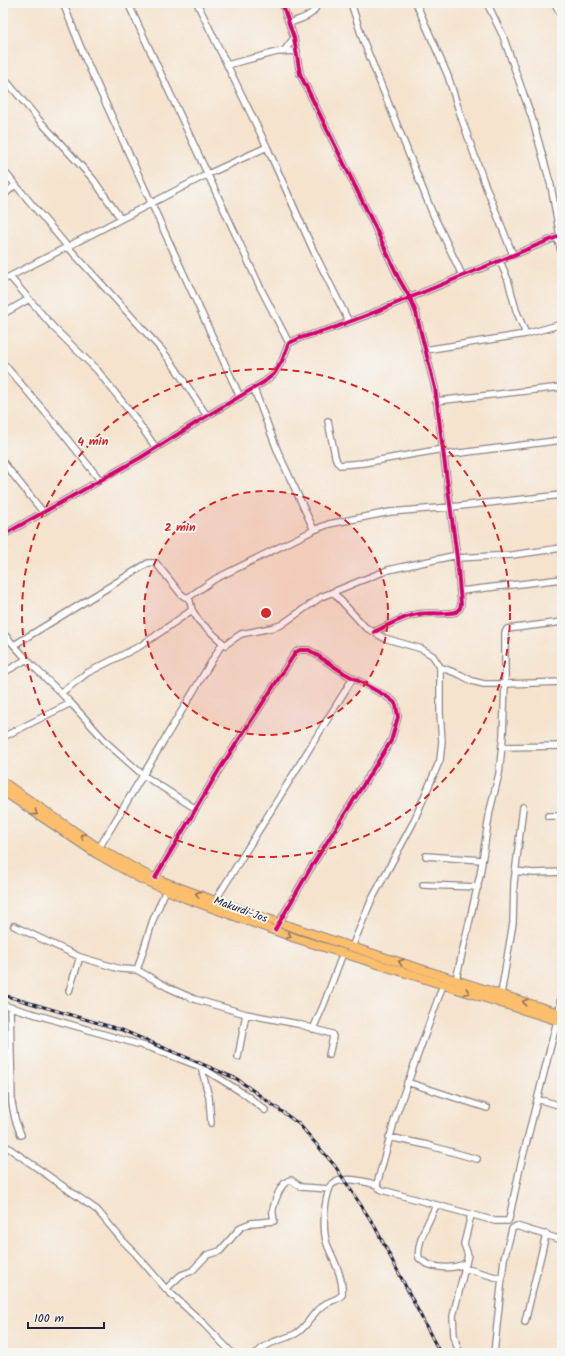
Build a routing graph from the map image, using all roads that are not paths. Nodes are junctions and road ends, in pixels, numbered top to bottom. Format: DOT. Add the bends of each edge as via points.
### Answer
graph roads {
  1 [pos="63,3"];
  2 [pos="128,3"];
  3 [pos="197,3"];
  4 [pos="282,3"];
  5 [pos="316,3"];
  6 [pos="351,3"];
  7 [pos="416,3"];
  8 [pos="487,3"];
  9 [pos="555,3"];
  10 [pos="562,18"];
  11 [pos="289,24"];
  12 [pos="294,38"];
  13 [pos="284,51"];
  14 [pos="297,51"];
  15 [pos="227,65"];
  16 [pos="3,77"];
  17 [pos="267,147"];
  18 [pos="3,170"];
  19 [pos="208,174"];
  20 [pos="15,185"];
  21 [pos="3,196"];
  22 [pos="152,204"];
  23 [pos="121,219"];
  24 [pos="560,236"];
  25 [pos="67,246"];
  26 [pos="562,254"];
  27 [pos="513,255"];
  28 [pos="500,261"];
  29 [pos="462,275"];
  30 [pos="5,278"];
  31 [pos="410,298"];
  32 [pos="29,299"];
  33 [pos="3,314"];
  34 [pos="349,322"];
  35 [pos="562,324"];
  36 [pos="526,334"];
  37 [pos="289,343"];
  38 [pos="425,350"];
  39 [pos="3,363"];
  40 [pos="562,387"];
  41 [pos="254,389"];
  42 [pos="240,397"];
  43 [pos="436,401"];
  44 [pos="207,416"];
  45 [pos="328,421"];
  46 [pos="562,440"];
  47 [pos="156,448"];
  48 [pos="444,452"];
  49 [pos="3,462"];
  50 [pos="100,480"];
  51 [pos="562,495"];
  52 [pos="451,507"];
  53 [pos="43,512"];
  54 [pos="314,530"];
  55 [pos="3,535"];
  56 [pos="562,548"];
  57 [pos="457,556"];
  58 [pos="562,580"];
  59 [pos="333,592"];
  60 [pos="461,592"];
  61 [pos="188,596"];
  62 [pos="192,610"];
  63 [pos="562,622"];
  64 [pos="386,626"];
  65 [pos="374,632"];
  66 [pos="3,633"];
  67 [pos="384,638"];
  68 [pos="222,644"];
  69 [pos="14,645"];
  70 [pos="27,659"];
  71 [pos="440,667"];
  72 [pos="3,673"];
  73 [pos="353,678"];
  74 [pos="562,682"];
  75 [pos="506,684"];
  76 [pos="60,693"];
  77 [pos="71,703"];
  78 [pos="3,737"];
  79 [pos="502,746"];
  80 [pos="562,746"];
  81 [pos="143,775"];
  82 [pos="3,782"];
  83 [pos="3,791"];
  84 [pos="522,807"];
  85 [pos="196,809"];
  86 [pos="548,816"];
  87 [pos="562,816"];
  88 [pos="100,848"];
  89 [pos="426,856"];
  90 [pos="482,860"];
  91 [pos="515,871"];
  92 [pos="562,872"];
  93 [pos="155,878"];
  94 [pos="423,885"];
  95 [pos="478,887"];
  96 [pos="166,890"];
  97 [pos="215,901"];
  98 [pos="279,922"];
  99 [pos="14,926"];
  100 [pos="275,930"];
  101 [pos="352,947"];
  102 [pos="344,953"];
  103 [pos="80,957"];
  104 [pos="137,970"];
  105 [pos="456,980"];
  106 [pos="443,985"];
  107 [pos="562,988"];
  108 [pos="69,991"];
  109 [pos="501,994"];
  110 [pos="3,1005"];
  111 [pos="10,1007"];
  112 [pos="246,1014"];
  113 [pos="560,1018"];
  114 [pos="313,1029"];
  115 [pos="329,1055"];
  116 [pos="238,1057"];
  117 [pos="201,1067"];
  118 [pos="407,1082"];
  119 [pos="537,1100"];
  120 [pos="562,1106"];
  121 [pos="487,1108"];
  122 [pos="265,1110"];
  123 [pos="212,1123"];
  124 [pos="21,1135"];
  125 [pos="389,1137"];
  126 [pos="3,1144"];
  127 [pos="477,1159"];
  128 [pos="377,1185"];
  129 [pos="329,1189"];
  130 [pos="436,1205"];
  131 [pos="471,1215"];
  132 [pos="546,1234"];
  133 [pos="562,1240"];
  134 [pos="464,1266"];
  135 [pos="502,1279"];
  136 [pos="166,1289"];
  137 [pos="525,1322"];
  138 [pos="232,1353"];
  139 [pos="257,1353"];
  140 [pos="459,1353"];
  141 [pos="494,1353"];
  1 -- 22 [label="street" via="85,58"];
  2 -- 19 [label="street"];
  3 -- 15 [label="street"];
  4 -- 11 [label="street"];
  5 -- 11 [label="street" via="316,9 311,14"];
  6 -- 29 [label="street" via="363,40 432,212"];
  7 -- 27 [label="street" via="448,76 484,182"];
  8 -- 24 [label="street" via="503,36 532,118 545,164"];
  9 -- 10 [label="street"];
  11 -- 12 [label="street"];
  12 -- 13 [label="street"];
  12 -- 14 [label="street"];
  13 -- 14 [label="street"];
  13 -- 15 [label="street"];
  14 -- 31 [label="street" via="300,74"];
  15 -- 17 [label="street"];
  16 -- 23 [label="street" via="93,179"];
  17 -- 19 [label="street"];
  17 -- 34 [label="street"];
  18 -- 20 [label="street"];
  19 -- 22 [label="street"];
  19 -- 37 [label="street"];
  20 -- 21 [label="street"];
  20 -- 25 [label="street"];
  22 -- 23 [label="street"];
  22 -- 42 [label="street"];
  23 -- 25 [label="street"];
  24 -- 26 [label="street"];
  24 -- 27 [label="street"];
  25 -- 30 [label="street"];
  25 -- 44 [label="street" via="161,349"];
  27 -- 28 [label="street"];
  28 -- 29 [label="street"];
  28 -- 36 [label="street"];
  29 -- 31 [label="street"];
  30 -- 32 [label="street"];
  31 -- 34 [label="street"];
  31 -- 38 [label="street"];
  32 -- 33 [label="street"];
  32 -- 47 [label="street" via="54,328 97,370"];
  34 -- 37 [label="street"];
  35 -- 36 [label="street"];
  36 -- 38 [label="street"];
  37 -- 41 [label="street" via="274,374"];
  38 -- 43 [label="street"];
  39 -- 50 [label="street"];
  40 -- 43 [label="street"];
  41 -- 42 [label="street"];
  41 -- 54 [label="street" via="278,452"];
  42 -- 44 [label="street"];
  43 -- 48 [label="street"];
  44 -- 47 [label="street"];
  45 -- 48 [label="street" via="335,456 340,465"];
  46 -- 48 [label="street"];
  47 -- 50 [label="street"];
  48 -- 52 [label="street"];
  49 -- 53 [label="street"];
  50 -- 53 [label="street"];
  51 -- 52 [label="street"];
  52 -- 54 [label="street" via="378,514 329,524"];
  52 -- 57 [label="street"];
  53 -- 55 [label="street"];
  54 -- 61 [label="street"];
  56 -- 57 [label="street" via="512,555"];
  57 -- 59 [label="street" via="388,570"];
  57 -- 60 [label="street"];
  58 -- 60 [label="street"];
  59 -- 65 [label="street" via="361,623"];
  59 -- 68 [label="street" via="321,597 281,624 241,634 228,644"];
  60 -- 64 [label="street" via="460,608 456,612 418,614 398,619"];
  61 -- 62 [label="street"];
  61 -- 69 [label="street" via="181,594 156,563 148,563"];
  62 -- 68 [label="street" via="199,621"];
  62 -- 76 [label="street" via="140,646 87,674"];
  63 -- 75 [label="street" via="507,630"];
  64 -- 65 [label="street"];
  64 -- 67 [label="street"];
  65 -- 67 [label="street"];
  66 -- 69 [label="street"];
  67 -- 71 [label="street" via="422,649 433,656"];
  68 -- 81 [label="street"];
  69 -- 70 [label="street"];
  70 -- 72 [label="street"];
  70 -- 76 [label="street"];
  71 -- 75 [label="street" via="477,683"];
  71 -- 101 [label="street" via="440,760 413,824 371,901"];
  73 -- 85 [label="street" via="309,650 296,652"];
  73 -- 97 [label="street"];
  73 -- 98 [label="street" via="386,696 396,705 398,717 391,741"];
  74 -- 75 [label="street"];
  75 -- 79 [label="street"];
  76 -- 77 [label="street"];
  77 -- 78 [label="street"];
  77 -- 81 [label="street" via="108,744"];
  79 -- 80 [label="street"];
  79 -- 90 [label="street"];
  81 -- 85 [label="street"];
  81 -- 88 [label="street"];
  88 -- 82 [label="highway, Makurdi-Jos, one-way"];
  83 -- 96 [label="highway, Makurdi-Jos, one-way" via="97,854"];
  84 -- 91 [label="street"];
  85 -- 93 [label="street"];
  86 -- 87 [label="street"];
  88 -- 93 [label="highway, Makurdi-Jos"];
  89 -- 90 [label="street"];
  90 -- 95 [label="street"];
  91 -- 92 [label="street"];
  91 -- 109 [label="street" via="513,923"];
  97 -- 93 [label="highway, Makurdi-Jos, one-way"];
  94 -- 95 [label="street"];
  95 -- 105 [label="street"];
  96 -- 100 [label="highway, Makurdi-Jos"];
  96 -- 104 [label="street"];
  97 -- 98 [label="highway, Makurdi-Jos"];
  98 -- 100 [label="street"];
  98 -- 101 [label="highway, Makurdi-Jos"];
  99 -- 103 [label="street"];
  100 -- 102 [label="highway, Makurdi-Jos, one-way"];
  105 -- 101 [label="highway, Makurdi-Jos, one-way"];
  102 -- 106 [label="highway, Makurdi-Jos"];
  102 -- 114 [label="street"];
  103 -- 104 [label="street" via="120,969"];
  103 -- 108 [label="street"];
  104 -- 112 [label="street" via="194,999"];
  105 -- 109 [label="highway, Makurdi-Jos"];
  106 -- 113 [label="highway, Makurdi-Jos, one-way"];
  106 -- 118 [label="street"];
  107 -- 113 [label="street"];
  113 -- 109 [label="highway, Makurdi-Jos, one-way"];
  110 -- 111 [label="street"];
  111 -- 117 [label="street" via="151,1048"];
  111 -- 124 [label="street" via="12,1103"];
  112 -- 114 [label="street"];
  112 -- 116 [label="street"];
  113 -- 119 [label="street"];
  114 -- 115 [label="street" via="333,1035"];
  117 -- 122 [label="street"];
  117 -- 123 [label="street" via="209,1096"];
  118 -- 121 [label="street"];
  118 -- 125 [label="street"];
  119 -- 120 [label="street"];
  119 -- 131 [label="street" via="509,1219 495,1221"];
  125 -- 127 [label="street"];
  125 -- 128 [label="street"];
  126 -- 136 [label="street" via="97,1210"];
  128 -- 129 [label="street" via="346,1180 334,1182"];
  128 -- 130 [label="street" via="382,1190"];
  129 -- 136 [label="street" via="304,1188 291,1180 285,1182 273,1208 274,1221 251,1223 241,1227 220,1250 207,1255 192,1271 181,1275"];
  129 -- 139 [label="street" via="324,1229 340,1278 342,1295 320,1307 296,1333 264,1346"];
  130 -- 131 [label="street"];
  130 -- 134 [label="street" via="420,1243 419,1258 425,1263 445,1268"];
  131 -- 134 [label="street" via="465,1240 468,1255"];
  132 -- 133 [label="street"];
  132 -- 135 [label="street" via="514,1226 505,1253"];
  132 -- 137 [label="street"];
  134 -- 135 [label="street"];
  134 -- 140 [label="street" via="453,1316 454,1336"];
  135 -- 141 [label="street"];
  136 -- 138 [label="street"];
}
